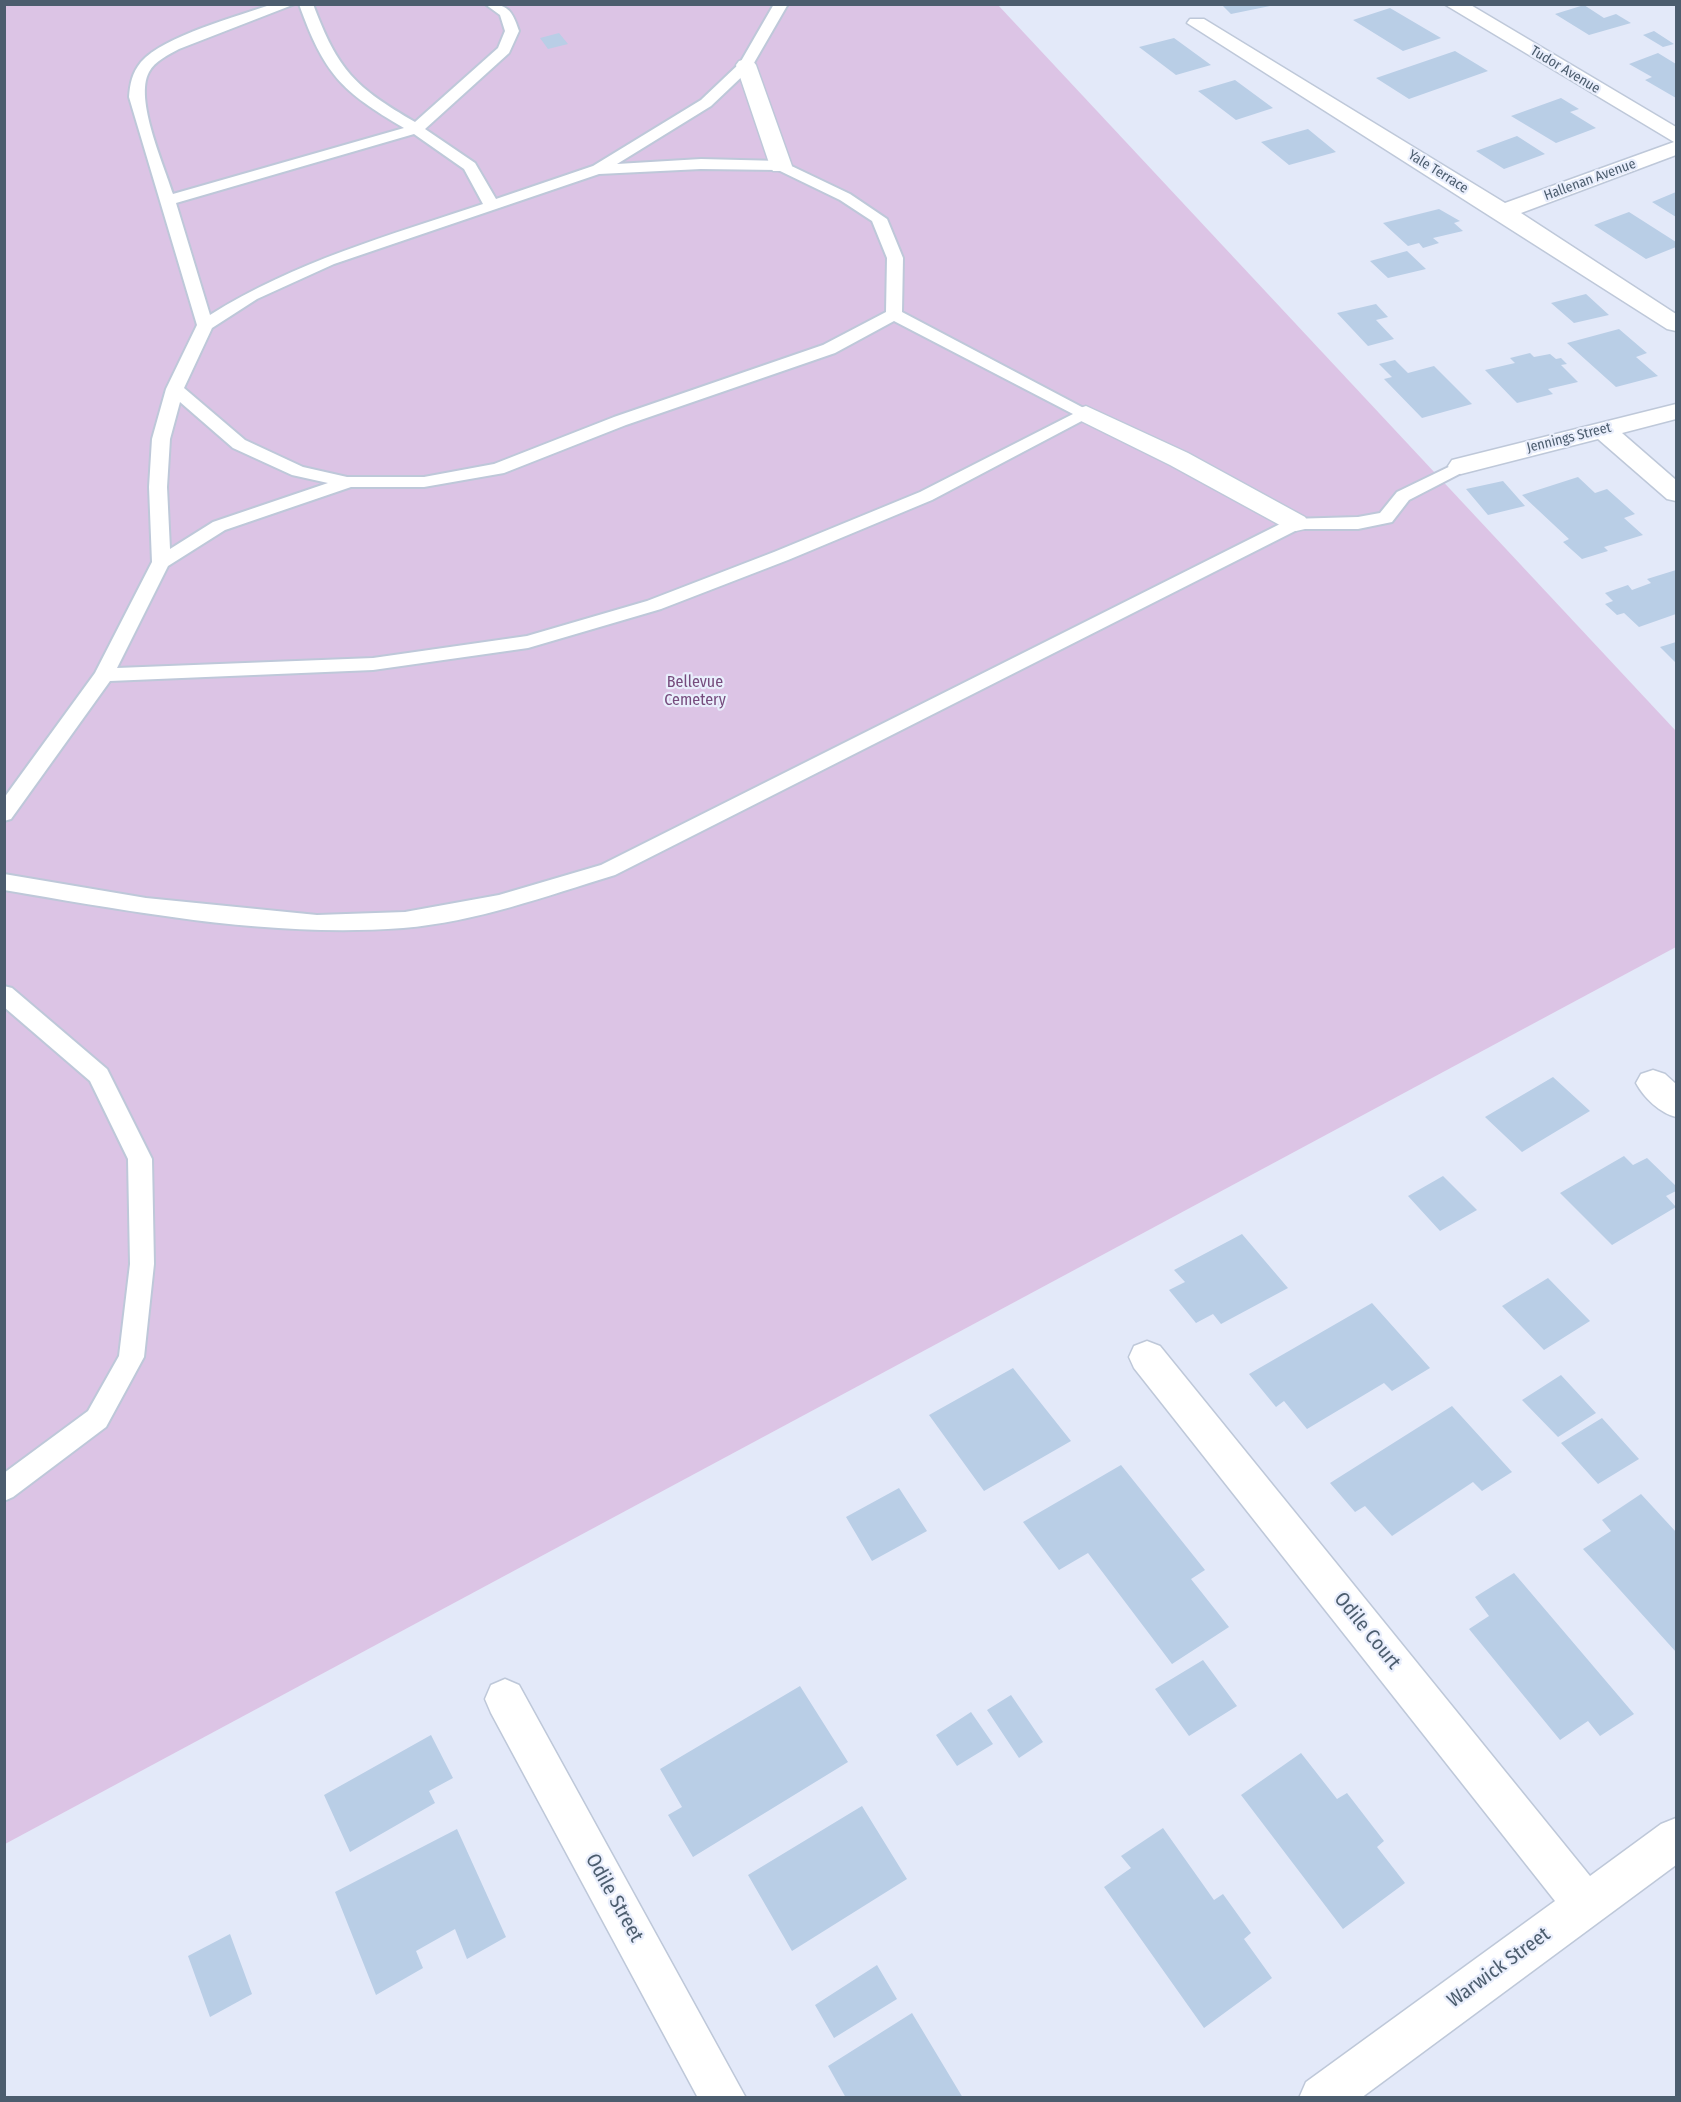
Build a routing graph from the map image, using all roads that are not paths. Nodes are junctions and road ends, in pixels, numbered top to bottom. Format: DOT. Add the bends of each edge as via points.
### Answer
graph roads {
  1 [pos="288,4"];
  2 [pos="306,4"];
  3 [pos="492,4"];
  4 [pos="781,4"];
  5 [pos="1455,4"];
  6 [pos="1197,23"];
  7 [pos="747,65"];
  8 [pos="416,129"];
  9 [pos="1677,136"];
  10 [pos="1677,148"];
  11 [pos="781,166"];
  12 [pos="597,170"];
  13 [pos="167,201"];
  14 [pos="492,206"];
  15 [pos="1503,212"];
  16 [pos="894,314"];
  17 [pos="1677,324"];
  18 [pos="206,325"];
  19 [pos="176,388"];
  20 [pos="1677,412"];
  21 [pos="1086,414"];
  22 [pos="1601,429"];
  23 [pos="1461,466"];
  24 [pos="347,482"];
  25 [pos="1677,493"];
  26 [pos="1296,523"];
  27 [pos="161,562"];
  28 [pos="104,675"];
  29 [pos="4,814"];
  30 [pos="4,882"];
  31 [pos="4,994"];
  32 [pos="1147,1357"];
  33 [pos="4,1490"];
  34 [pos="506,1699"];
  35 [pos="1677,1839"];
  36 [pos="1586,1905"];
  37 [pos="723,2097"];
  38 [pos="1322,2097"];
  1 -- 13 [label="lane" via="182,44 149,62 137,78 136,97"];
  2 -- 8 [label="lane" via="334,66 356,91"];
  3 -- 8 [label="lane" via="506,13 512,31 504,50"];
  4 -- 7 [label="lane"];
  5 -- 9 [label="street, Tudor Avenue"];
  6 -- 15 [label="street, Yale Terrace"];
  7 -- 11 [label="street"];
  7 -- 12 [label="lane" via="706,103"];
  8 -- 13 [label="lane"];
  8 -- 14 [label="lane" via="470,166"];
  10 -- 15 [label="street, Hallenan Avenue"];
  11 -- 12 [label="lane" via="701,164"];
  11 -- 16 [label="lane" via="879,219 896,258"];
  12 -- 14 [label="lane"];
  13 -- 18 [label="lane"];
  14 -- 18 [label="lane" via="328,261 252,296"];
  15 -- 17 [label="street, Yale Terrace"];
  16 -- 21 [label="lane"];
  16 -- 24 [label="lane" via="829,349 620,421 498,469 424,482"];
  18 -- 19 [label="lane"];
  19 -- 24 [label="lane" via="239,444 298,471"];
  19 -- 27 [label="lane" via="161,439"];
  20 -- 22 [label="street, Jennings Street"];
  21 -- 26 [label="street"];
  21 -- 28 [label="lane" via="926,496 781,556 654,605 528,642 373,664"];
  22 -- 23 [label="street, Jennings Street"];
  22 -- 25 [label="street"];
  23 -- 26 [label="lane" via="1403,496 1386,518 1358,524"];
  24 -- 27 [label="lane" via="219,526"];
  26 -- 30 [label="lane" via="608,870 499,903 405,920 317,923 146,906"];
  27 -- 28 [label="lane"];
  28 -- 29 [label="lane"];
  31 -- 33 [label="lane" via="99,1075 140,1159 142,1264 131,1357 97,1419"];
  32 -- 36 [label="street, Odile Court"];
  34 -- 37 [label="street, Odile Street"];
  35 -- 36 [label="street, Warwick Street"];
  36 -- 38 [label="street, Warwick Street"];
}
